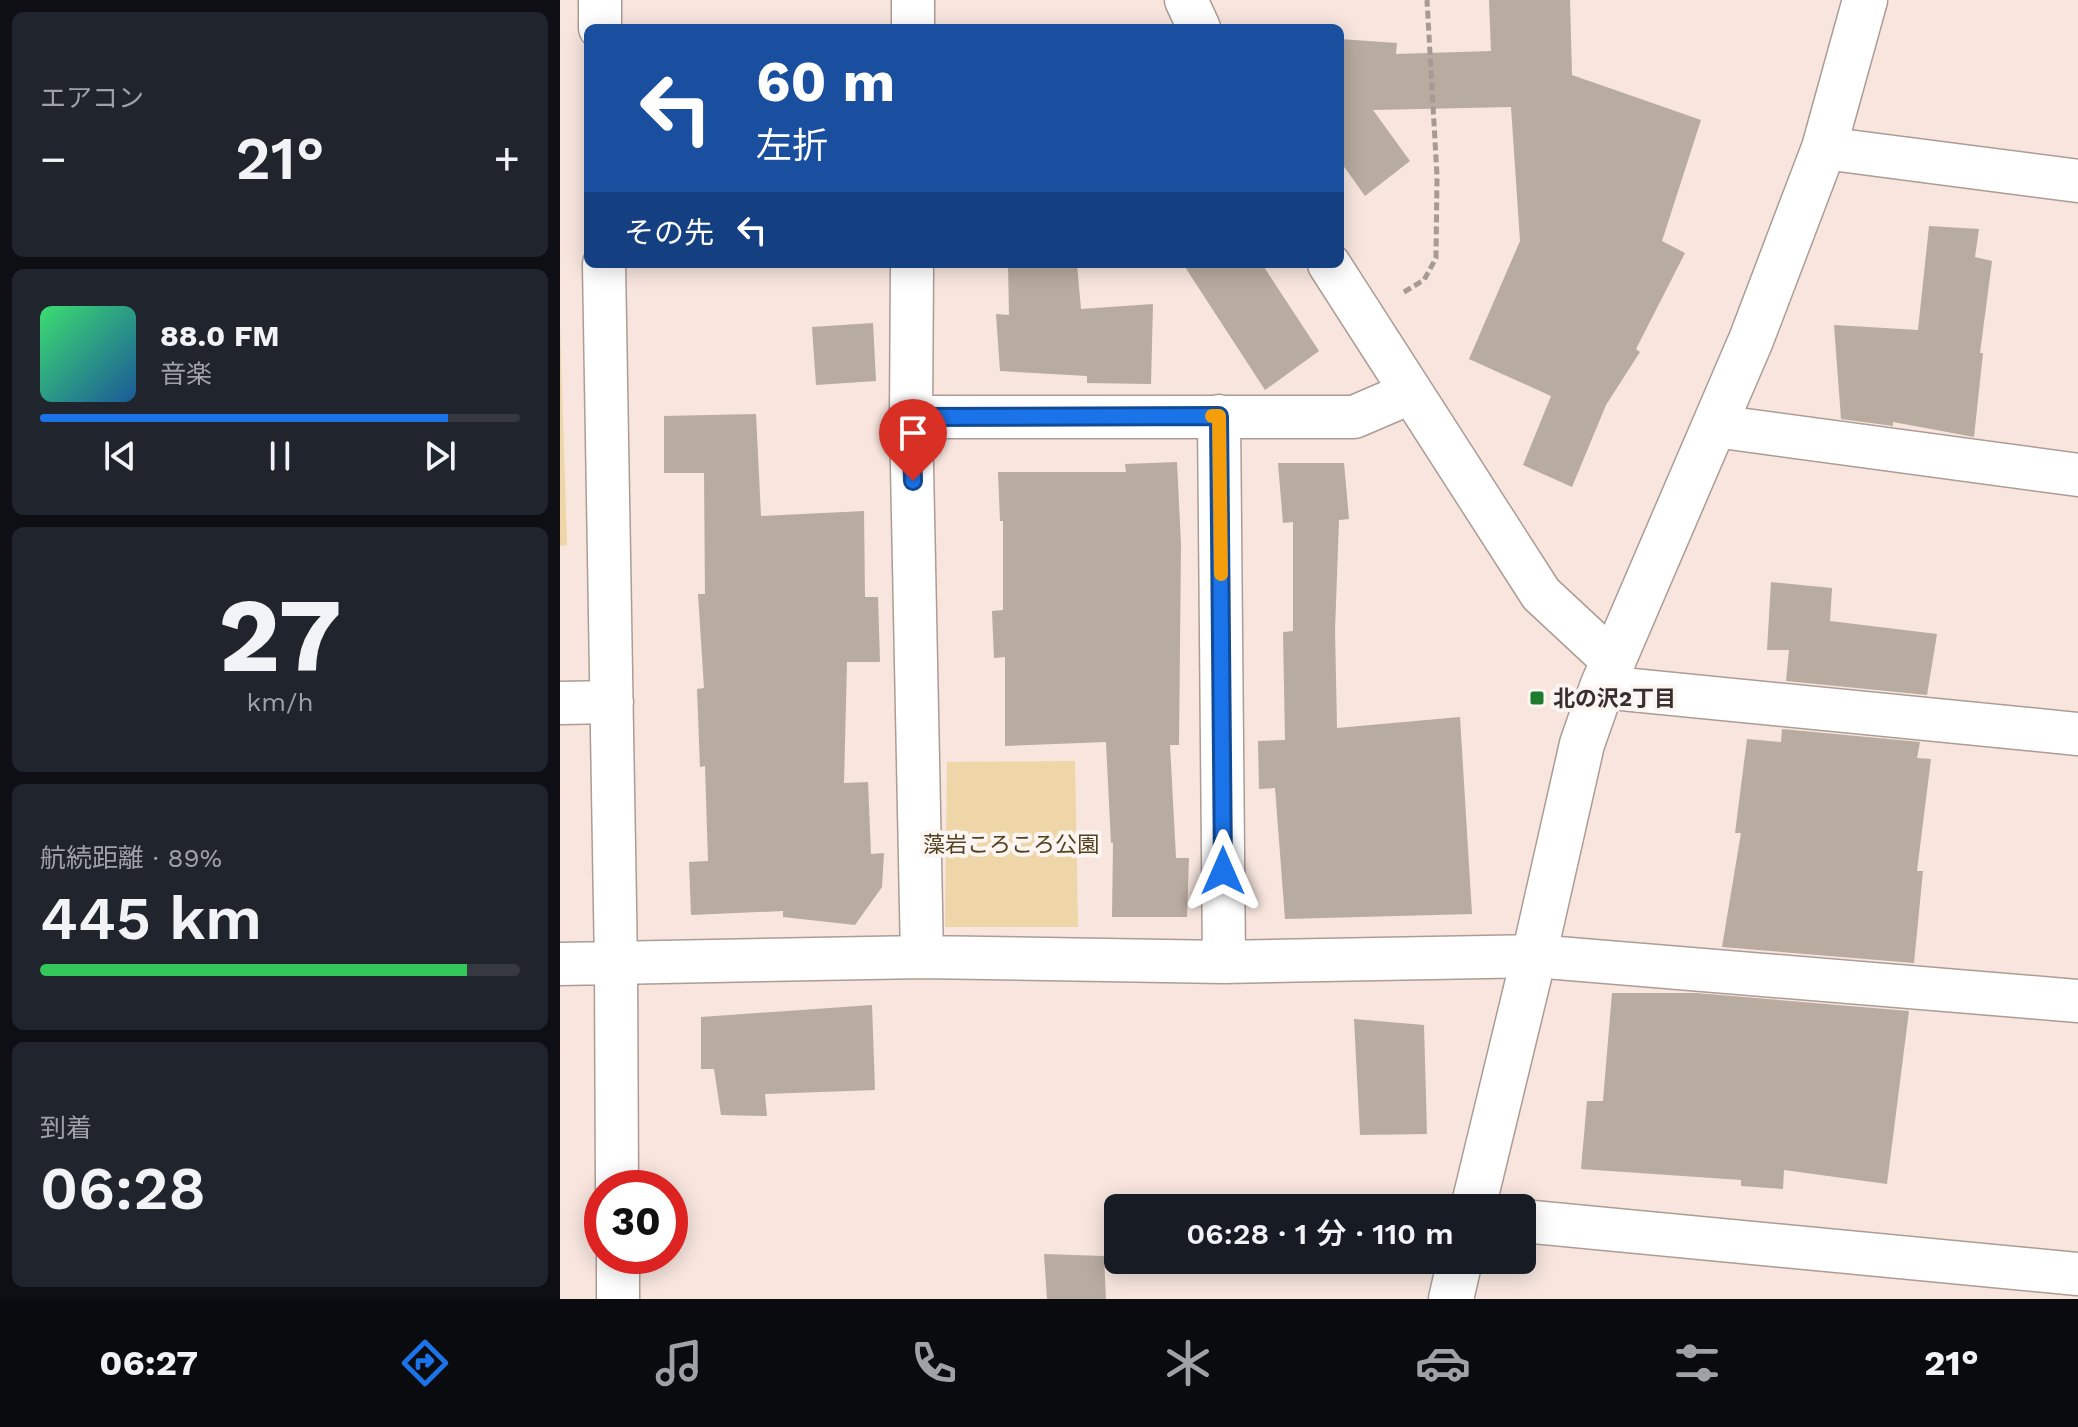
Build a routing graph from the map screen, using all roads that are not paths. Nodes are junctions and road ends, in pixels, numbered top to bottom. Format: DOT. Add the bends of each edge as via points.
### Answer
graph roads {
  1 [pos="600,0"];
  2 [pos="913,0"];
  3 [pos="1186,0"];
  4 [pos="1865,0"];
  5 [pos="600,24"];
  6 [pos="913,24"];
  7 [pos="1197,24"];
  8 [pos="1824,148"];
  9 [pos="2078,181"];
  10 [pos="604,268"];
  11 [pos="912,268"];
  12 [pos="1331,268"];
  13 [pos="1410,393"];
  14 [pos="1219,416"];
  15 [pos="911,417"];
  16 [pos="1715,426"];
  17 [pos="2078,475"];
  18 [pos="1608,674"];
  19 [pos="612,702"];
  20 [pos="560,703"];
  21 [pos="2078,734"];
  22 [pos="1534,956"];
  23 [pos="922,957"];
  24 [pos="1224,962"];
  25 [pos="560,964"];
  26 [pos="616,965"];
  27 [pos="2078,1001"];
  28 [pos="617,1170"];
  29 [pos="1476,1194"];
  30 [pos="1536,1222"];
  31 [pos="618,1274"];
  32 [pos="1457,1274"];
  33 [pos="2078,1274"];
  34 [pos="618,1299"];
  35 [pos="1451,1299"];
  1 -- 5 [label="street"];
  2 -- 6 [label="street"];
  3 -- 7 [label="street"];
  4 -- 8 [label="street"];
  8 -- 9 [label="street"];
  8 -- 16 [label="street"];
  10 -- 19 [label="street"];
  11 -- 15 [label="street"];
  12 -- 13 [label="street"];
  13 -- 14 [label="street" via="1354,417"];
  13 -- 18 [label="street" via="1541,594"];
  14 -- 15 [label="street"];
  14 -- 24 [label="street"];
  15 -- 23 [label="street"];
  16 -- 17 [label="street"];
  16 -- 18 [label="street"];
  18 -- 21 [label="street"];
  18 -- 22 [label="street" via="1582,744"];
  19 -- 20 [label="street"];
  19 -- 26 [label="street"];
  22 -- 24 [label="street"];
  22 -- 27 [label="street"];
  22 -- 29 [label="street"];
  23 -- 24 [label="street"];
  23 -- 26 [label="street"];
  25 -- 26 [label="street"];
  26 -- 28 [label="street"];
  30 -- 33 [label="street"];
  31 -- 34 [label="street"];
  32 -- 35 [label="street"];
}
